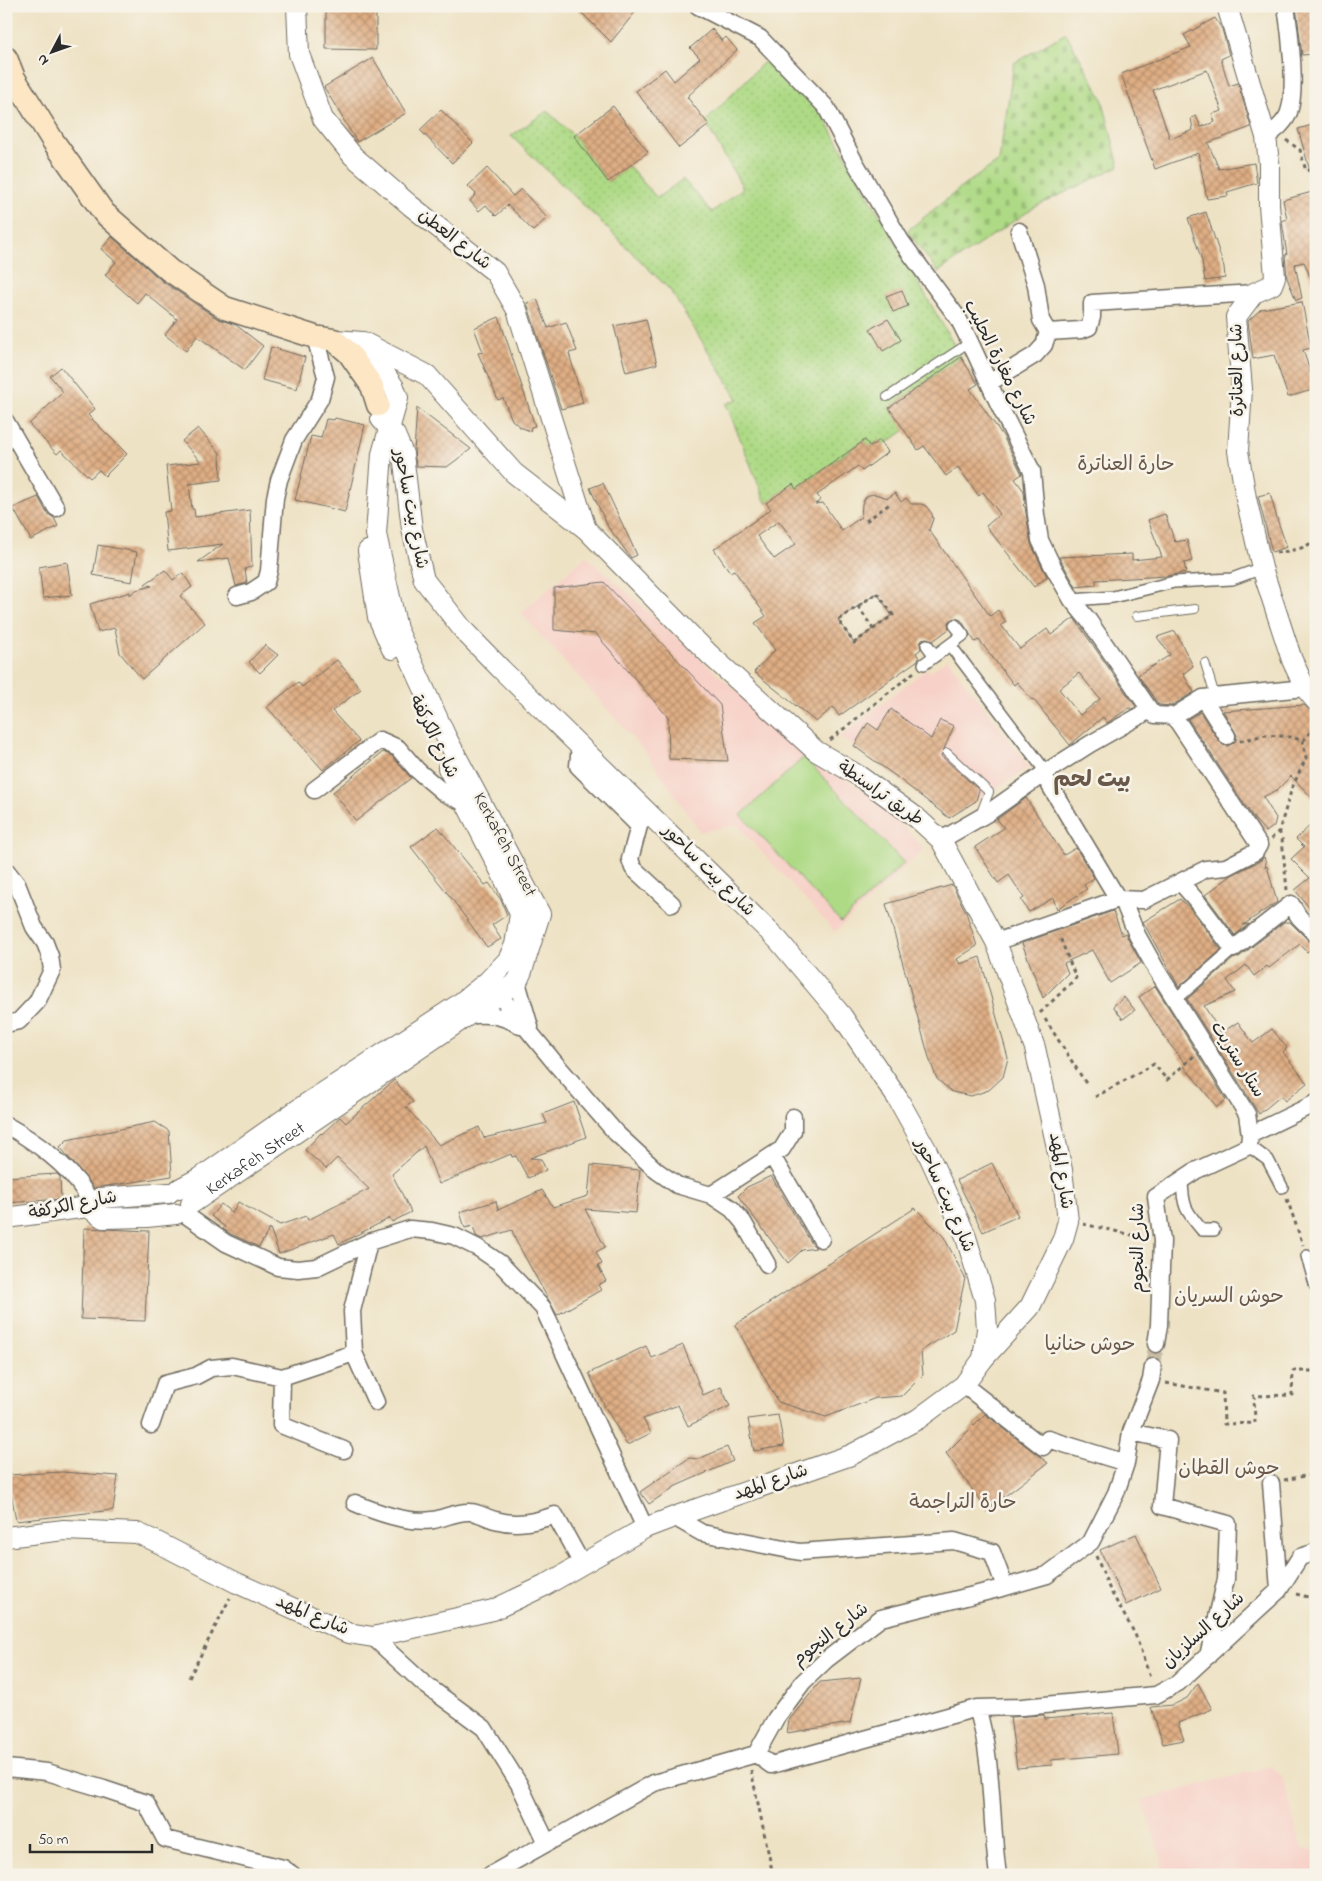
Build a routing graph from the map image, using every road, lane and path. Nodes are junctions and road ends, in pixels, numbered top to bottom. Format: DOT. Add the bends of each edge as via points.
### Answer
graph roads {
  1 [pos="297,6"];
  2 [pos="698,6"];
  3 [pos="1286,6"];
  4 [pos="1229,11"];
  5 [pos="9,71"];
  6 [pos="1270,134"];
  7 [pos="1316,168"];
  8 [pos="1019,231"];
  9 [pos="1254,293"];
  10 [pos="1048,332"];
  11 [pos="324,338"];
  12 [pos="363,342"];
  13 [pos="970,342"];
  14 [pos="427,375"];
  15 [pos="389,380"];
  16 [pos="989,383"];
  17 [pos="887,397"];
  18 [pos="383,418"];
  19 [pos="6,422"];
  20 [pos="891,503"];
  21 [pos="56,508"];
  22 [pos="866,521"];
  23 [pos="586,529"];
  24 [pos="1316,541"];
  25 [pos="1261,562"];
  26 [pos="236,596"];
  27 [pos="1072,600"];
  28 [pos="858,606"];
  29 [pos="1196,609"];
  30 [pos="1138,616"];
  31 [pos="955,624"];
  32 [pos="873,629"];
  33 [pos="927,645"];
  34 [pos="950,645"];
  35 [pos="935,656"];
  36 [pos="924,664"];
  37 [pos="1204,664"];
  38 [pos="1311,694"];
  39 [pos="1209,697"];
  40 [pos="1150,710"];
  41 [pos="1174,716"];
  42 [pos="1316,726"];
  43 [pos="1234,739"];
  44 [pos="1303,741"];
  45 [pos="580,746"];
  46 [pos="816,751"];
  47 [pos="947,753"];
  48 [pos="1046,772"];
  49 [pos="314,790"];
  50 [pos="472,800"];
  51 [pos="980,817"];
  52 [pos="941,840"];
  53 [pos="6,870"];
  54 [pos="1181,883"];
  55 [pos="1118,898"];
  56 [pos="672,904"];
  57 [pos="1291,904"];
  58 [pos="1054,921"];
  59 [pos="1316,934"];
  60 [pos="996,942"];
  61 [pos="1233,949"];
  62 [pos="516,982"];
  63 [pos="493,988"];
  64 [pos="1176,999"];
  65 [pos="468,1016"];
  66 [pos="6,1024"];
  67 [pos="532,1034"];
  68 [pos="1205,1047"];
  69 [pos="1087,1085"];
  70 [pos="1095,1097"];
  71 [pos="1316,1103"];
  72 [pos="793,1117"];
  73 [pos="6,1125"];
  74 [pos="1250,1141"];
  75 [pos="772,1156"];
  76 [pos="1182,1180"];
  77 [pos="1282,1187"];
  78 [pos="711,1195"];
  79 [pos="180,1202"];
  80 [pos="88,1207"];
  81 [pos="6,1218"];
  82 [pos="1068,1221"];
  83 [pos="1214,1230"];
  84 [pos="821,1239"];
  85 [pos="1162,1241"];
  86 [pos="369,1242"];
  87 [pos="1307,1256"];
  88 [pos="767,1264"];
  89 [pos="1316,1287"];
  90 [pos="1156,1344"];
  91 [pos="354,1353"];
  92 [pos="983,1359"];
  93 [pos="1316,1371"];
  94 [pos="1152,1374"];
  95 [pos="282,1377"];
  96 [pos="964,1385"];
  97 [pos="376,1402"];
  98 [pos="151,1425"];
  99 [pos="1131,1432"];
  100 [pos="344,1450"];
  101 [pos="1126,1463"];
  102 [pos="1316,1474"];
  103 [pos="1271,1483"];
  104 [pos="355,1503"];
  105 [pos="674,1517"];
  106 [pos="645,1528"];
  107 [pos="6,1537"];
  108 [pos="1090,1542"];
  109 [pos="1316,1552"];
  110 [pos="582,1564"];
  111 [pos="237,1583"];
  112 [pos="1006,1587"];
  113 [pos="1280,1590"];
  114 [pos="1296,1594"];
  115 [pos="1316,1599"];
  116 [pos="374,1637"];
  117 [pos="1208,1656"];
  118 [pos="189,1678"];
  119 [pos="1156,1695"];
  120 [pos="977,1708"];
  121 [pos="752,1754"];
  122 [pos="6,1768"];
  123 [pos="547,1843"];
  124 [pos="293,1875"];
  125 [pos="490,1875"];
  126 [pos="773,1875"];
  127 [pos="998,1875"];
  1 -- 23 [label="street, شارع العطن" via="298,54 323,119 353,156 494,272 517,310"];
  2 -- 13 [label="street, شارع مغارة الحليب" via="760,38 826,107 901,241 958,318"];
  3 -- 6 [label="street" via="1291,102 1289,114"];
  4 -- 6 [label="street, شارع العناترة"];
  5 -- 11 [label="main road" via="52,141 104,213 169,270 225,308"];
  6 -- 7 [label="path" via="1300,150 1306,171"];
  6 -- 9 [label="street, شارع العناترة" via="1269,205 1275,277 1272,286"];
  8 -- 10 [label="street" via="1036,286 1041,320"];
  9 -- 10 [label="street" via="1092,303 1089,327"];
  9 -- 25 [label="street, شارع العناترة" via="1236,317 1242,388 1238,451"];
  10 -- 16 [label="street" via="1044,345 1035,355"];
  11 -- 12 [label="street"];
  11 -- 18 [label="main road" via="349,353 372,386"];
  11 -- 26 [label="street" via="326,377 320,399 294,440 279,480 266,582 251,592"];
  12 -- 14 [label="street"];
  12 -- 15 [label="street"];
  13 -- 16 [label="street, شارع مغارة الحليب"];
  13 -- 17 [label="lane"];
  14 -- 15 [label="street" via="404,374"];
  14 -- 23 [label="street, طريق تراسنطة" via="514,473"];
  15 -- 18 [label="street" via="380,390"];
  15 -- 18 [label="street" via="398,398"];
  16 -- 27 [label="street, شارع مغارة الحليب" via="1032,471 1040,540"];
  18 -- 45 [label="street, شارع بيت ساحور" via="403,454 412,529 424,580 465,632"];
  18 -- 50 [label="street, شارع الكركفة" via="371,444 366,483 366,533 378,617 413,697"];
  19 -- 21 [label="street"];
  20 -- 22 [label="path"];
  23 -- 46 [label="street, طريق تراسنطة" via="709,654"];
  24 -- 25 [label="path"];
  25 -- 27 [label="street" via="1232,579 1174,582 1112,598"];
  25 -- 38 [label="street, شارع العناترة" via="1292,660"];
  27 -- 40 [label="street, شارع مغارة الحليب"];
  28 -- 32 [label="path"];
  28 -- 32 [label="path" via="877,593 892,615"];
  28 -- 32 [label="path" via="838,620 854,642"];
  29 -- 30 [label="lane"];
  31 -- 34 [label="street" via="963,635"];
  33 -- 35 [label="street"];
  34 -- 35 [label="street"];
  34 -- 48 [label="street"];
  35 -- 36 [label="street"];
  36 -- 46 [label="path"];
  37 -- 39 [label="lane"];
  38 -- 39 [label="street"];
  39 -- 41 [label="street"];
  39 -- 43 [label="street"];
  40 -- 41 [label="street" via="1155,715"];
  40 -- 48 [label="street"];
  41 -- 54 [label="street" via="1259,845 1255,852 1226,866 1206,869"];
  42 -- 44 [label="path"];
  43 -- 44 [label="path" via="1266,734"];
  44 -- 57 [label="path" via="1306,758 1292,788 1279,832"];
  45 -- 56 [label="street" via="578,766 639,826 630,859 633,868"];
  45 -- 92 [label="street, شارع بيت ساحور" via="778,940 842,1016 898,1100 926,1149 965,1234 985,1300 987,1329"];
  46 -- 52 [label="street, طريق تراسنطة" via="859,776 917,818"];
  47 -- 51 [label="lane" via="989,792"];
  48 -- 51 [label="street"];
  48 -- 55 [label="street, ستار ستريت" via="1046,779"];
  49 -- 50 [label="street" via="380,740 398,748 444,793"];
  50 -- 62 [label="street, Kerkafeh Street" via="540,914"];
  50 -- 63 [label="street, شارع الكركفة" via="520,914 515,945"];
  51 -- 52 [label="street"];
  52 -- 60 [label="street, شارع المهد"];
  53 -- 66 [label="street" via="17,884 34,927 45,943 52,970 37,1002 19,1021"];
  54 -- 55 [label="street" via="1144,900"];
  54 -- 61 [label="street"];
  55 -- 58 [label="street"];
  55 -- 64 [label="street, ستار ستريت" via="1124,903 1137,935"];
  57 -- 59 [label="street"];
  57 -- 61 [label="street"];
  58 -- 60 [label="street"];
  58 -- 69 [label="path" via="1076,978 1040,1012"];
  60 -- 82 [label="street, شارع المهد" via="1035,1048 1062,1170"];
  61 -- 64 [label="street"];
  62 -- 63 [label="street, Kerkafeh Street"];
  62 -- 67 [label="street"];
  63 -- 65 [label="street, Kerkafeh Street"];
  63 -- 67 [label="street"];
  63 -- 79 [label="street, شارع الكركفة" via="458,1005 306,1104 204,1176"];
  64 -- 68 [label="street, ستار ستريت"];
  65 -- 67 [label="street" via="498,1016 515,1022"];
  65 -- 79 [label="street, Kerkafeh Street"];
  67 -- 78 [label="street" via="579,1091 638,1154 678,1185"];
  68 -- 70 [label="path" via="1167,1080 1154,1064"];
  68 -- 74 [label="street, ستار ستريت" via="1247,1114"];
  71 -- 74 [label="street, شارع النجوم"];
  72 -- 75 [label="street" via="789,1140"];
  73 -- 80 [label="street" via="44,1149 68,1173 86,1193"];
  74 -- 76 [label="street, شارع النجوم"];
  74 -- 77 [label="street" via="1268,1160"];
  75 -- 78 [label="street"];
  75 -- 84 [label="street"];
  76 -- 83 [label="street" via="1183,1204 1202,1230"];
  76 -- 85 [label="street, شارع النجوم" via="1156,1197"];
  77 -- 87 [label="path"];
  78 -- 88 [label="street" via="732,1209 743,1222"];
  79 -- 80 [label="street" via="147,1217 104,1218"];
  79 -- 86 [label="street" via="226,1243 278,1267 317,1267"];
  80 -- 81 [label="street, شارع الكركفة"];
  82 -- 85 [label="path"];
  82 -- 92 [label="street, شارع المهد" via="1063,1239 1030,1307"];
  85 -- 90 [label="street, شارع النجوم"];
  86 -- 91 [label="street" via="352,1311"];
  86 -- 106 [label="street" via="410,1229 432,1231 454,1236 500,1263 543,1308"];
  87 -- 89 [label="street"];
  91 -- 95 [label="street"];
  91 -- 97 [label="street"];
  92 -- 96 [label="street, شارع المهد"];
  93 -- 94 [label="path" via="1293,1371 1292,1395 1254,1396 1255,1423 1224,1424 1223,1393"];
  94 -- 99 [label="street, شارع النجوم"];
  95 -- 98 [label="street" via="232,1366 211,1368 196,1376 165,1384"];
  95 -- 100 [label="street" via="281,1425"];
  96 -- 101 [label="street" via="1043,1447 1048,1439"];
  96 -- 105 [label="street, شارع المهد" via="918,1419 851,1454"];
  99 -- 101 [label="street, شارع النجوم"];
  99 -- 117 [label="street" via="1168,1440 1162,1506 1228,1524 1226,1579"];
  101 -- 108 [label="street, شارع النجوم" via="1116,1493"];
  102 -- 103 [label="path"];
  103 -- 113 [label="street"];
  104 -- 110 [label="street" via="406,1519 432,1520 470,1512 515,1523 555,1515"];
  105 -- 106 [label="street, شارع المهد"];
  105 -- 112 [label="street" via="702,1533 800,1552 954,1541 992,1552"];
  106 -- 110 [label="street, شارع المهد"];
  107 -- 111 [label="street, شارع المهد" via="64,1530 137,1533"];
  108 -- 112 [label="street, شارع النجوم" via="1047,1575"];
  108 -- 119 [label="path" via="1110,1590 1135,1634"];
  109 -- 113 [label="street, شارع السلزيان" via="1300,1557"];
  110 -- 116 [label="street, شارع المهد" via="493,1610"];
  111 -- 116 [label="street, شارع المهد" via="348,1633"];
  111 -- 118 [label="path"];
  112 -- 121 [label="street, شارع النجوم" via="881,1618 802,1682"];
  113 -- 117 [label="street, شارع السلزيان"];
  114 -- 115 [label="path"];
  116 -- 123 [label="street" via="423,1683 484,1728 519,1784"];
  117 -- 119 [label="street, شارع السلزيان" via="1178,1684"];
  119 -- 120 [label="street, شارع السلزيان"];
  120 -- 121 [label="street, شارع السلزيان" via="771,1765"];
  120 -- 127 [label="street" via="985,1733 991,1780"];
  121 -- 123 [label="street" via="654,1782"];
  121 -- 126 [label="path"];
  122 -- 124 [label="street" via="47,1772 146,1803 165,1839 283,1868"];
  123 -- 125 [label="street"];
}
